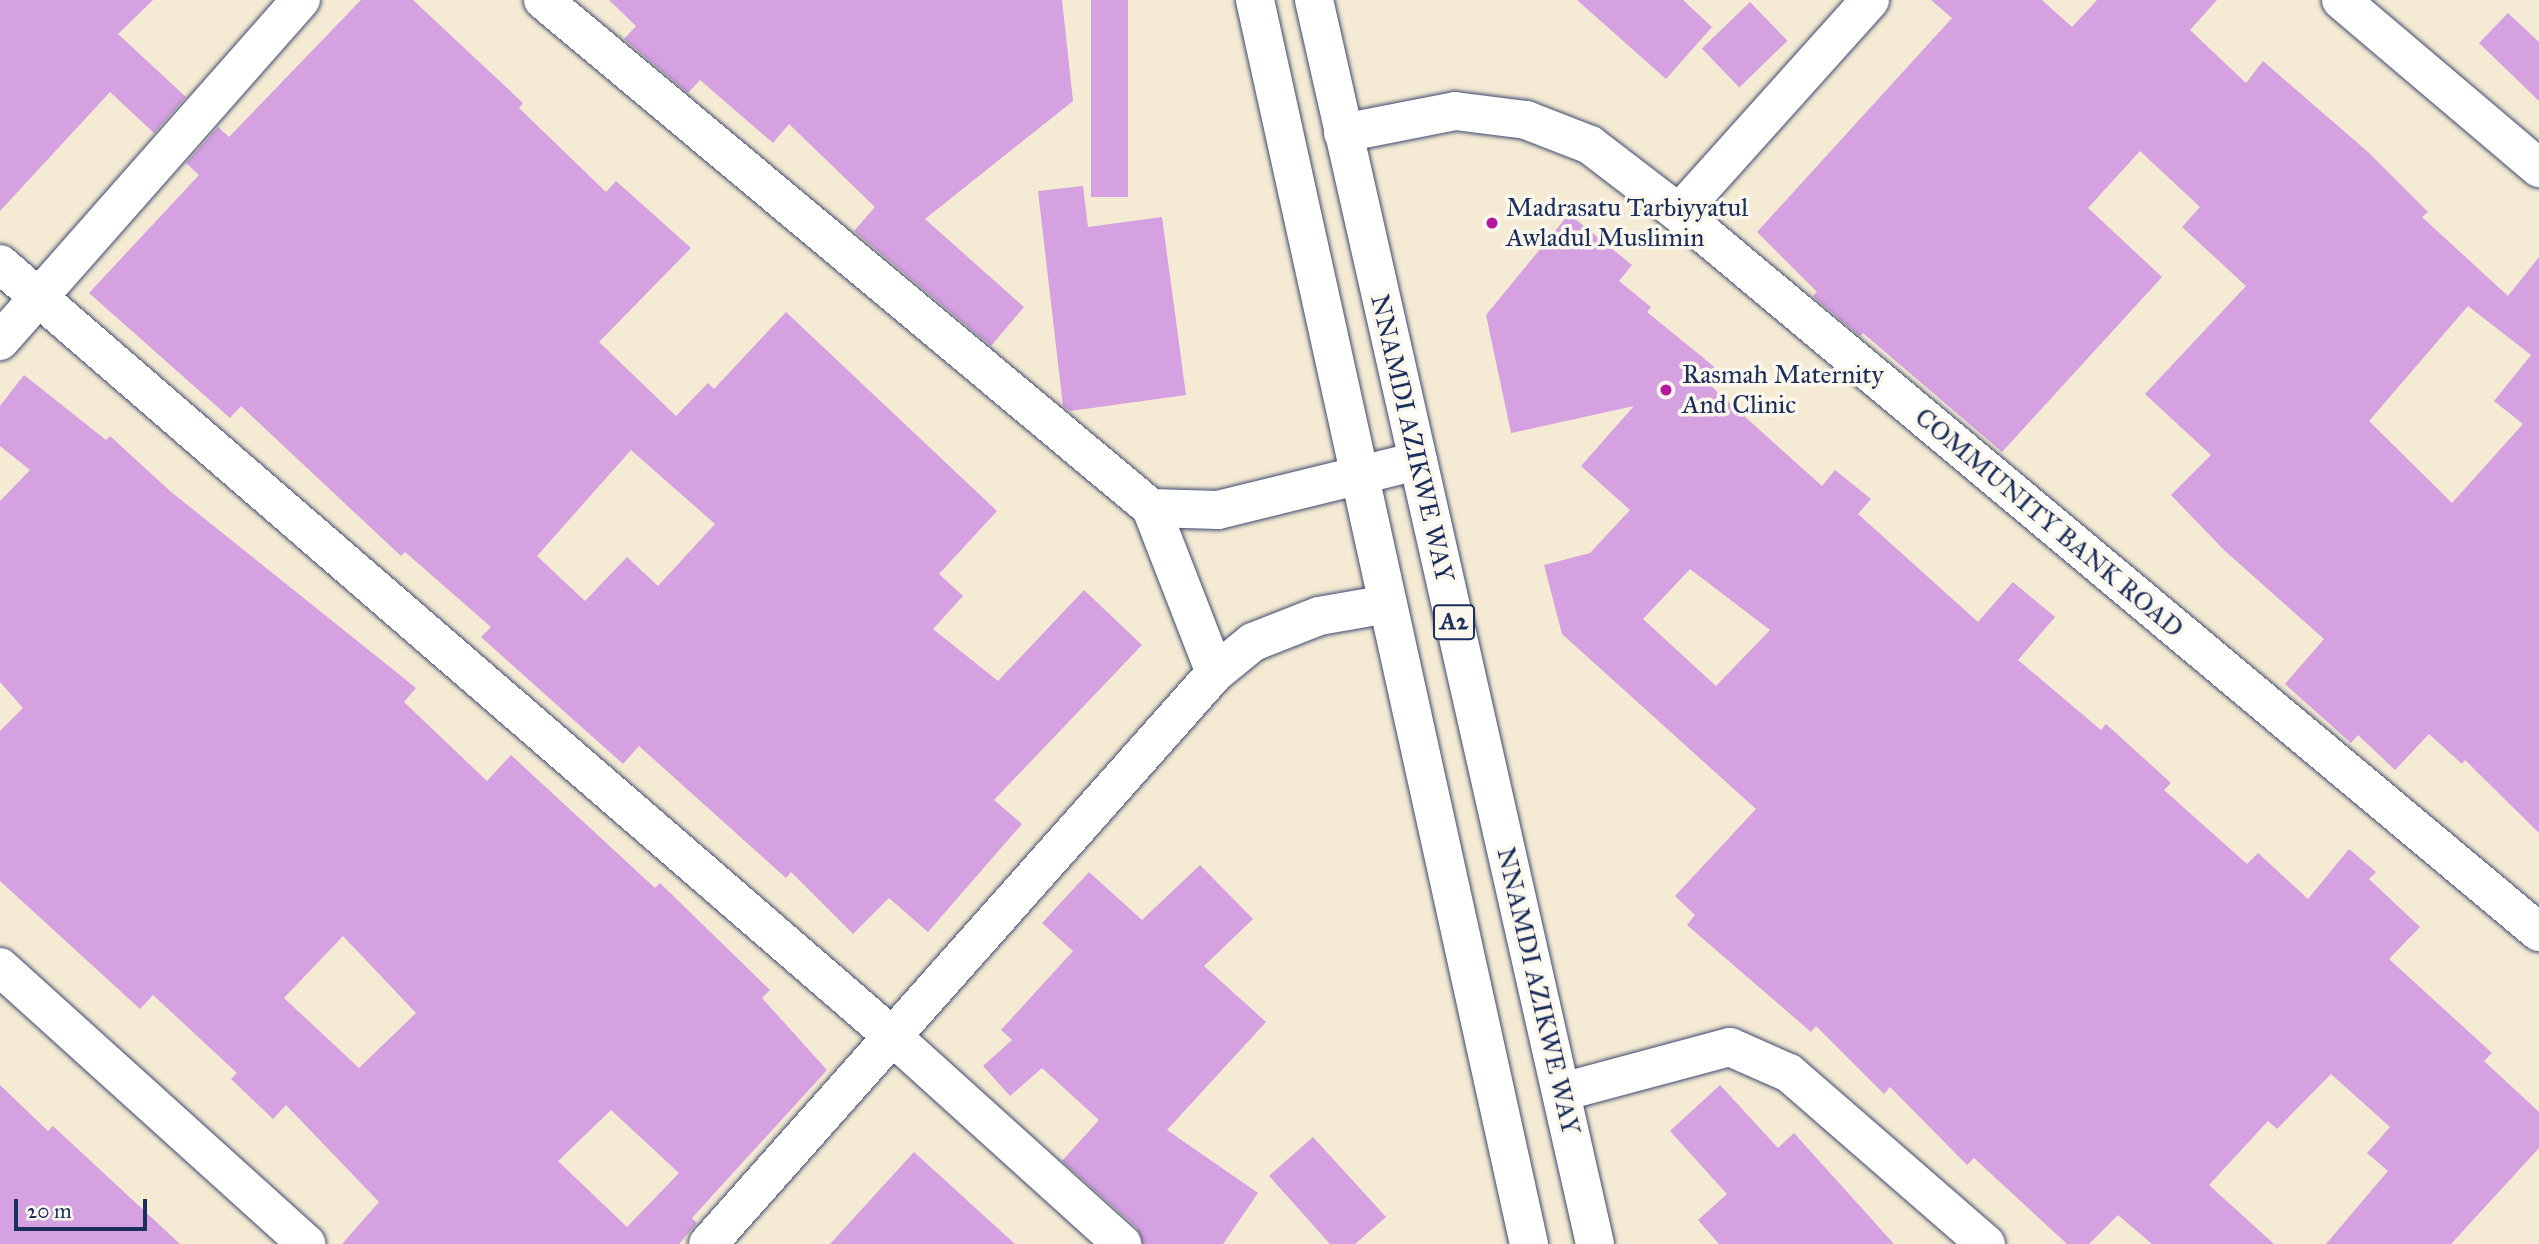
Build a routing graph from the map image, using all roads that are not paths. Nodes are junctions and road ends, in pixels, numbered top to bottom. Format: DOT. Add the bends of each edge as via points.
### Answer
graph roads {
  1 [pos="301,0"];
  2 [pos="543,0"];
  3 [pos="1255,0"];
  4 [pos="1314,0"];
  5 [pos="1870,0"];
  6 [pos="2341,0"];
  7 [pos="1343,133"];
  8 [pos="2539,168"];
  9 [pos="1679,213"];
  10 [pos="0,264"];
  11 [pos="42,298"];
  12 [pos="0,341"];
  13 [pos="1418,461"];
  14 [pos="1358,478"];
  15 [pos="1152,508"];
  16 [pos="1388,604"];
  17 [pos="1215,674"];
  18 [pos="2539,932"];
  19 [pos="0,967"];
  20 [pos="892,1037"];
  21 [pos="1562,1092"];
  22 [pos="307,1244"];
  23 [pos="708,1244"];
  24 [pos="1122,1244"];
  25 [pos="1529,1244"];
  26 [pos="1595,1244"];
  27 [pos="1986,1244"];
  1 -- 11 [label="main road"];
  2 -- 15 [label="main road"];
  3 -- 14 [label="main road, A2"];
  4 -- 7 [label="main road, NNAMDI AZIKWE WAY / A2"];
  5 -- 9 [label="main road"];
  6 -- 8 [label="main road"];
  7 -- 9 [label="main road, COMMUNITY BANK ROAD" via="1455,111 1526,120 1590,145"];
  7 -- 13 [label="main road, NNAMDI AZIKWE WAY / A2"];
  9 -- 18 [label="main road, COMMUNITY BANK ROAD"];
  10 -- 11 [label="main road"];
  11 -- 12 [label="main road"];
  11 -- 20 [label="main road"];
  13 -- 14 [label="main road"];
  13 -- 21 [label="main road, NNAMDI AZIKWE WAY / A2"];
  14 -- 15 [label="main road" via="1219,510"];
  14 -- 16 [label="main road, A2"];
  15 -- 17 [label="main road"];
  16 -- 17 [label="main road" via="1319,616 1253,642"];
  16 -- 25 [label="main road, A2"];
  17 -- 20 [label="main road"];
  19 -- 22 [label="main road"];
  20 -- 23 [label="main road"];
  20 -- 24 [label="main road"];
  21 -- 26 [label="main road, NNAMDI AZIKWE WAY / A2"];
  21 -- 27 [label="main road" via="1730,1046 1789,1073"];
}
